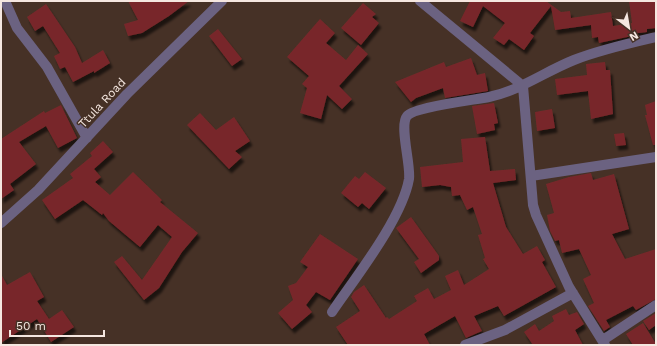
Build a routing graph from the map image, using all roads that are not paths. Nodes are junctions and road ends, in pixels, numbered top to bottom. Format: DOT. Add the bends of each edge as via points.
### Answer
graph roads {
  1 [pos="5,1"];
  2 [pos="222,1"];
  3 [pos="420,1"];
  4 [pos="656,37"];
  5 [pos="523,86"];
  6 [pos="87,138"];
  7 [pos="656,157"];
  8 [pos="531,176"];
  9 [pos="1,223"];
  10 [pos="573,293"];
  11 [pos="656,305"];
  12 [pos="332,312"];
  13 [pos="604,342"];
  14 [pos="465,345"];
  1 -- 6 [label="street" via="17,28 46,67"];
  2 -- 6 [label="street, Ttula Road" via="127,94"];
  3 -- 5 [label="street"];
  4 -- 5 [label="street" via="576,59"];
  5 -- 8 [label="street"];
  5 -- 12 [label="street" via="491,97 416,110 406,117 404,123 409,178 404,194 391,224"];
  6 -- 9 [label="street, Ttula Road" via="38,190"];
  7 -- 8 [label="street"];
  8 -- 10 [label="street" via="536,215"];
  10 -- 13 [label="street"];
  10 -- 14 [label="street" via="505,330"];
  11 -- 13 [label="street"];
}
